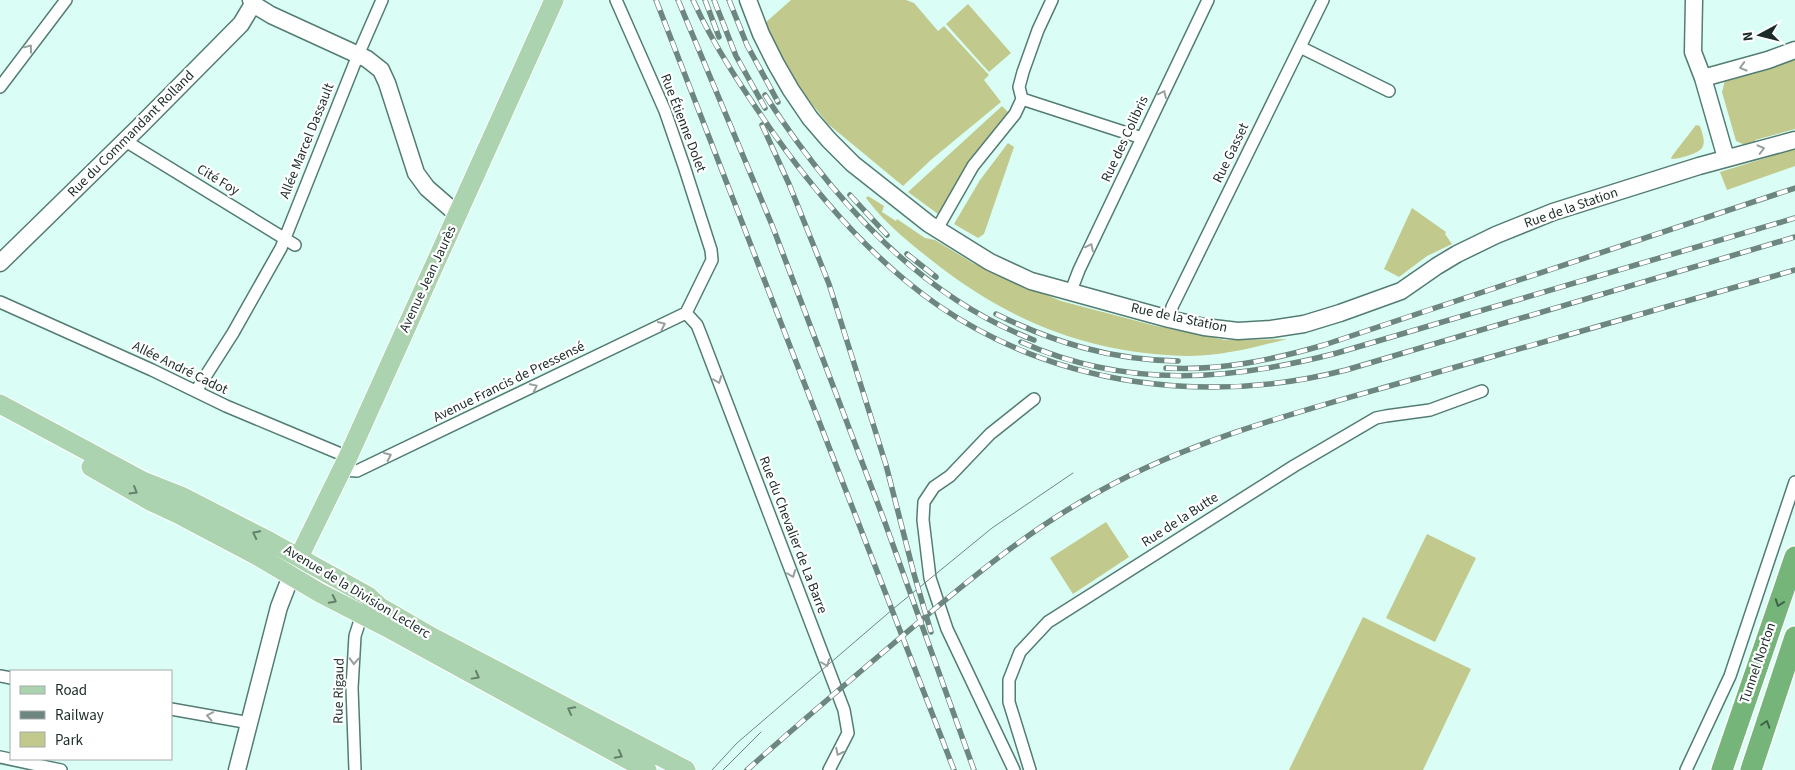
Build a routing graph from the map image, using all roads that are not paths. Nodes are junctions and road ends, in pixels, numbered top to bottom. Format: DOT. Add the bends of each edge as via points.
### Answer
graph roads {
  1 [pos="66,0"];
  2 [pos="382,0"];
  3 [pos="554,0"];
  4 [pos="616,0"];
  5 [pos="748,0"];
  6 [pos="1052,0"];
  7 [pos="1208,0"];
  8 [pos="1322,0"];
  9 [pos="1694,0"];
  10 [pos="252,2"];
  11 [pos="1300,47"];
  12 [pos="1795,50"];
  13 [pos="358,55"];
  14 [pos="1703,78"];
  15 [pos="0,86"];
  16 [pos="1389,91"];
  17 [pos="1022,99"];
  18 [pos="1142,138"];
  19 [pos="127,139"];
  20 [pos="1795,140"];
  21 [pos="1726,158"];
  22 [pos="458,215"];
  23 [pos="937,229"];
  24 [pos="285,238"];
  25 [pos="296,245"];
  26 [pos="0,263"];
  27 [pos="1071,291"];
  28 [pos="0,302"];
  29 [pos="686,313"];
  30 [pos="1169,319"];
  31 [pos="196,391"];
  32 [pos="1482,391"];
  33 [pos="1034,399"];
  34 [pos="0,404"];
  35 [pos="0,416"];
  36 [pos="345,464"];
  37 [pos="1795,482"];
  38 [pos="299,557"];
  39 [pos="1795,557"];
  40 [pos="291,576"];
  41 [pos="362,614"];
  42 [pos="1795,637"];
  43 [pos="172,709"];
  44 [pos="250,724"];
  45 [pos="14,760"];
  46 [pos="1722,769"];
  47 [pos="61,770"];
  48 [pos="237,770"];
  49 [pos="355,770"];
  50 [pos="647,770"];
  51 [pos="686,770"];
  52 [pos="829,770"];
  53 [pos="1014,770"];
  54 [pos="1030,770"];
  55 [pos="1686,770"];
  56 [pos="1751,770"];
  15 -- 1 [label="street, one-way"];
  2 -- 13 [label="street, Allée Marcel Dassault"];
  3 -- 22 [label="main road, Avenue Jean Jaurès"];
  4 -- 29 [label="street, Rue Étienne Dolet" via="668,120 709,243 712,260"];
  5 -- 23 [label="street, Rue de la Station" via="776,64 810,118 853,164"];
  6 -- 17 [label="street" via="1023,72 1019,87"];
  18 -- 7 [label="street, Rue des Colibris, one-way"];
  8 -- 11 [label="street, Rue Gasset"];
  9 -- 14 [label="street" via="1693,52"];
  10 -- 13 [label="street" via="271,15"];
  10 -- 19 [label="street, Rue du Commandant Rolland" via="241,24"];
  11 -- 16 [label="street"];
  11 -- 30 [label="street, Rue Gasset" via="1172,307"];
  12 -- 14 [label="street, one-way"];
  13 -- 22 [label="street" via="381,70 416,173 427,188"];
  13 -- 24 [label="street, Allée Marcel Dassault"];
  14 -- 21 [label="street"];
  17 -- 18 [label="street"];
  17 -- 23 [label="street" via="1015,114 973,166"];
  27 -- 18 [label="street, Rue des Colibris, one-way"];
  19 -- 24 [label="street, Cité Foy"];
  19 -- 26 [label="street, Rue du Commandant Rolland"];
  21 -- 20 [label="street, Rue de la Station, one-way"];
  21 -- 30 [label="street, Rue de la Station" via="1554,212 1456,254 1402,291 1304,324 1238,331"];
  22 -- 36 [label="main road, Avenue Jean Jaurès"];
  23 -- 27 [label="street, Rue de la Station" via="990,262 1031,281"];
  24 -- 25 [label="street, Cité Foy"];
  24 -- 31 [label="street, Allée Marcel Dassault" via="233,333"];
  27 -- 30 [label="street, Rue de la Station"];
  28 -- 31 [label="street, Allée André Cadot"];
  36 -- 29 [label="street, Avenue Francis de Pressensé, one-way" via="357,471"];
  29 -- 52 [label="street, Rue du Chevalier de La Barre, one-way" via="697,324 701,334 844,710 848,734"];
  31 -- 36 [label="street, Allée André Cadot"];
  32 -- 54 [label="street, Rue de la Butte" via="1430,410 1376,418 1294,466 1048,622 1020,652 1008,680 1009,702"];
  33 -- 53 [label="street" via="990,434 950,476 934,487 924,502 923,520 930,578 948,629"];
  38 -- 34 [label="main road, Avenue de la Division Leclerc, one-way" via="181,496 143,481"];
  35 -- 40 [label="main road, Avenue de la Division Leclerc, one-way"];
  36 -- 38 [label="main road, Avenue Jean Jaurès"];
  37 -- 55 [label="street" via="1730,676"];
  38 -- 40 [label="street"];
  51 -- 38 [label="main road, Avenue de la Division Leclerc, one-way" via="432,637"];
  39 -- 46 [label="highway, Tunnel Norton, one-way"];
  40 -- 41 [label="main road, Avenue de la Division Leclerc, one-way"];
  40 -- 44 [label="street" via="279,607"];
  41 -- 49 [label="street, Rue Rigaud, one-way" via="354,636"];
  41 -- 50 [label="main road, Avenue de la Division Leclerc, one-way"];
  56 -- 42 [label="highway, Tunnel Norton, one-way"];
  44 -- 43 [label="street, one-way"];
  44 -- 48 [label="street"];
  45 -- 47 [label="street"];
}
